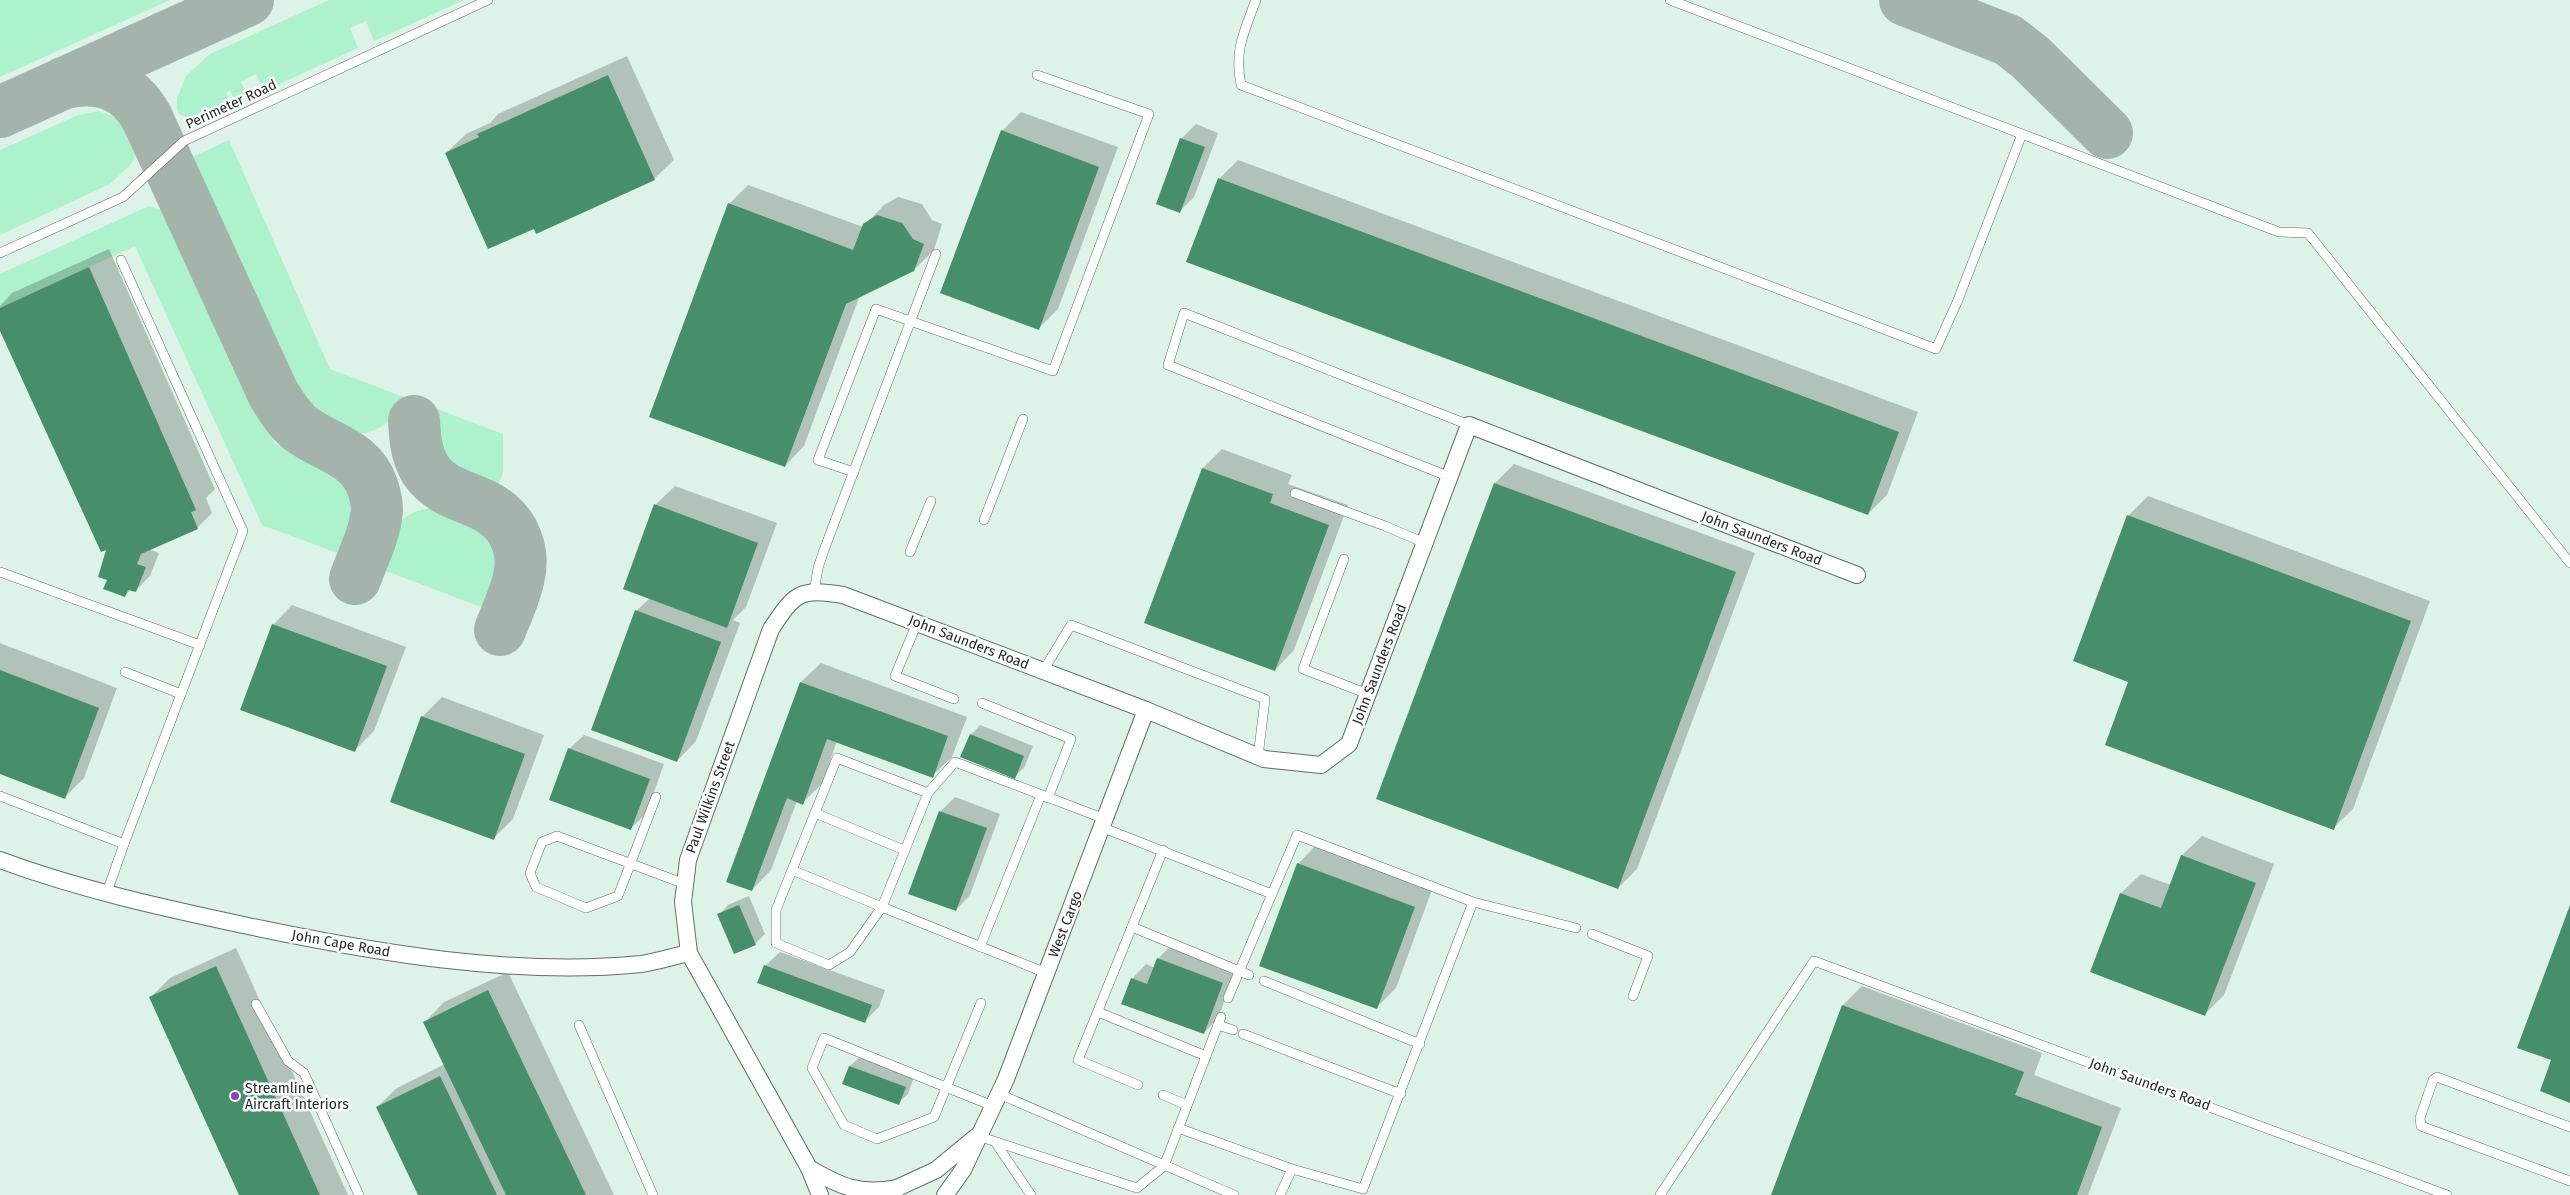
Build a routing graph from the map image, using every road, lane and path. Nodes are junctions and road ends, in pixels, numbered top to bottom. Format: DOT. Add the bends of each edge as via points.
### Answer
graph roads {
  1 [pos="488,0"];
  2 [pos="1256,0"];
  3 [pos="1670,0"];
  4 [pos="1037,75"];
  5 [pos="2022,134"];
  6 [pos="0,253"];
  7 [pos="936,254"];
  8 [pos="121,260"];
  9 [pos="911,319"];
  10 [pos="1024,419"];
  11 [pos="1469,424"];
  12 [pos="854,472"];
  13 [pos="1450,477"];
  14 [pos="1295,493"];
  15 [pos="931,501"];
  16 [pos="984,520"];
  17 [pos="1425,544"];
  18 [pos="910,552"];
  19 [pos="1344,559"];
  20 [pos="2570,563"];
  21 [pos="0,572"];
  22 [pos="1857,575"];
  23 [pos="808,593"];
  24 [pos="917,623"];
  25 [pos="200,645"];
  26 [pos="1043,671"];
  27 [pos="124,672"];
  28 [pos="181,694"];
  29 [pos="1368,694"];
  30 [pos="954,699"];
  31 [pos="982,704"];
  32 [pos="1146,710"];
  33 [pos="1258,756"];
  34 [pos="928,793"];
  35 [pos="0,796"];
  36 [pos="656,797"];
  37 [pos="1044,797"];
  38 [pos="815,814"];
  39 [pos="1103,823"];
  40 [pos="124,844"];
  41 [pos="904,850"];
  42 [pos="1163,850"];
  43 [pos="0,860"];
  44 [pos="630,864"];
  45 [pos="792,870"];
  46 [pos="685,884"];
  47 [pos="1272,894"];
  48 [pos="106,895"];
  49 [pos="1473,902"];
  50 [pos="882,907"];
  51 [pos="1132,927"];
  52 [pos="1576,928"];
  53 [pos="1592,934"];
  54 [pos="980,947"];
  55 [pos="689,953"];
  56 [pos="1240,971"];
  57 [pos="1046,973"];
  58 [pos="1249,975"];
  59 [pos="1264,981"];
  60 [pos="1633,996"];
  61 [pos="1228,998"];
  62 [pos="981,1003"];
  63 [pos="256,1004"];
  64 [pos="1098,1012"];
  65 [pos="579,1025"];
  66 [pos="1233,1030"];
  67 [pos="1243,1034"];
  68 [pos="1420,1044"];
  69 [pos="1206,1056"];
  70 [pos="1138,1084"];
  71 [pos="946,1088"];
  72 [pos="1401,1094"];
  73 [pos="1162,1095"];
  74 [pos="996,1100"];
  75 [pos="1188,1105"];
  76 [pos="2570,1127"];
  77 [pos="1178,1128"];
  78 [pos="978,1136"];
  79 [pos="995,1142"];
  80 [pos="1164,1166"];
  81 [pos="809,1168"];
  82 [pos="1292,1169"];
  83 [pos="2570,1181"];
  84 [pos="895,1192"];
  85 [pos="359,1195"];
  86 [pos="652,1195"];
  87 [pos="820,1195"];
  88 [pos="945,1195"];
  89 [pos="1030,1195"];
  90 [pos="1234,1195"];
  91 [pos="1280,1195"];
  92 [pos="1660,1195"];
  93 [pos="2447,1195"];
  1 -- 6 [label="lane, Perimeter Road" via="184,141 123,197"];
  2 -- 5 [label="lane" via="1237,64 1241,85 1936,348 1958,300"];
  3 -- 5 [label="lane"];
  4 -- 9 [label="lane" via="1149,114 1053,371"];
  5 -- 20 [label="lane" via="2279,232 2308,233"];
  7 -- 9 [label="lane"];
  8 -- 25 [label="lane" via="243,531"];
  9 -- 12 [label="lane"];
  9 -- 12 [label="lane" via="876,309 818,460"];
  10 -- 16 [label="lane"];
  11 -- 13 [label="street, John Saunders Road"];
  11 -- 13 [label="lane" via="1184,313 1168,365"];
  11 -- 22 [label="street, John Saunders Road"];
  12 -- 23 [label="lane"];
  13 -- 17 [label="street, John Saunders Road"];
  14 -- 17 [label="lane"];
  15 -- 18 [label="lane"];
  17 -- 29 [label="street, John Saunders Road"];
  19 -- 29 [label="lane" via="1303,669"];
  21 -- 25 [label="lane"];
  23 -- 24 [label="street, John Saunders Road" via="843,595"];
  23 -- 46 [label="street, Paul Wilkins Street" via="789,603 771,629 688,860"];
  24 -- 26 [label="street, John Saunders Road"];
  24 -- 30 [label="lane" via="895,676"];
  25 -- 28 [label="lane"];
  26 -- 32 [label="street, John Saunders Road"];
  26 -- 33 [label="lane" via="1071,626 1265,699"];
  27 -- 28 [label="lane"];
  28 -- 40 [label="lane"];
  29 -- 33 [label="street, John Saunders Road" via="1349,744 1321,764"];
  31 -- 37 [label="lane" via="1071,739"];
  32 -- 33 [label="street, John Saunders Road"];
  32 -- 39 [label="street, West Cargo"];
  34 -- 37 [label="lane" via="955,762"];
  34 -- 38 [label="lane" via="837,758"];
  34 -- 41 [label="lane"];
  35 -- 40 [label="lane"];
  36 -- 44 [label="lane"];
  37 -- 39 [label="lane"];
  37 -- 54 [label="lane"];
  38 -- 41 [label="lane"];
  38 -- 45 [label="lane"];
  39 -- 42 [label="lane"];
  39 -- 57 [label="street, West Cargo"];
  40 -- 48 [label="lane"];
  41 -- 50 [label="lane"];
  42 -- 47 [label="lane"];
  42 -- 51 [label="lane"];
  43 -- 48 [label="street, John Cape Road"];
  44 -- 44 [label="lane" via="557,836 542,842 530,873 536,887 586,908 618,896"];
  44 -- 46 [label="lane"];
  45 -- 50 [label="lane"];
  45 -- 50 [label="lane" via="776,910 776,943 802,954 829,965 850,952"];
  46 -- 55 [label="street, Paul Wilkins Street" via="683,902"];
  47 -- 49 [label="lane" via="1297,835"];
  47 -- 56 [label="lane"];
  48 -- 55 [label="street, John Cape Road" via="321,941 436,959 566,968 643,964"];
  49 -- 52 [label="lane"];
  49 -- 68 [label="lane"];
  50 -- 54 [label="lane"];
  51 -- 56 [label="lane"];
  51 -- 64 [label="lane"];
  53 -- 60 [label="lane" via="1648,956"];
  54 -- 57 [label="lane"];
  55 -- 81 [label="street, Paul Wilkins Street"];
  56 -- 58 [label="lane"];
  56 -- 61 [label="lane"];
  57 -- 74 [label="street, West Cargo"];
  59 -- 68 [label="lane"];
  62 -- 71 [label="lane"];
  63 -- 85 [label="lane" via="288,1061 304,1073"];
  64 -- 69 [label="lane"];
  64 -- 70 [label="lane" via="1078,1060"];
  65 -- 86 [label="lane"];
  66 -- 69 [label="lane" via="1220,1021"];
  67 -- 72 [label="lane"];
  68 -- 72 [label="lane"];
  69 -- 75 [label="lane"];
  71 -- 71 [label="lane" via="824,1038 812,1068 844,1125 877,1140 934,1117"];
  71 -- 74 [label="lane"];
  72 -- 82 [label="lane" via="1363,1189"];
  73 -- 75 [label="lane"];
  74 -- 78 [label="street, West Cargo"];
  74 -- 80 [label="lane"];
  75 -- 77 [label="lane"];
  76 -- 83 [label="lane" via="2437,1076 2420,1118 2421,1126"];
  77 -- 80 [label="lane"];
  77 -- 82 [label="lane"];
  78 -- 79 [label="lane"];
  78 -- 84 [label="street, West Cargo" via="936,1170"];
  78 -- 88 [label="street, West Cargo" via="963,1170"];
  79 -- 80 [label="lane" via="1137,1188"];
  79 -- 89 [label="lane"];
  80 -- 90 [label="lane"];
  81 -- 84 [label="street, West Cargo" via="854,1191"];
  81 -- 87 [label="street, Paul Wilkins Street"];
  82 -- 91 [label="lane"];
  92 -- 93 [label="lane, John Saunders Road" via="1814,961"];
}
